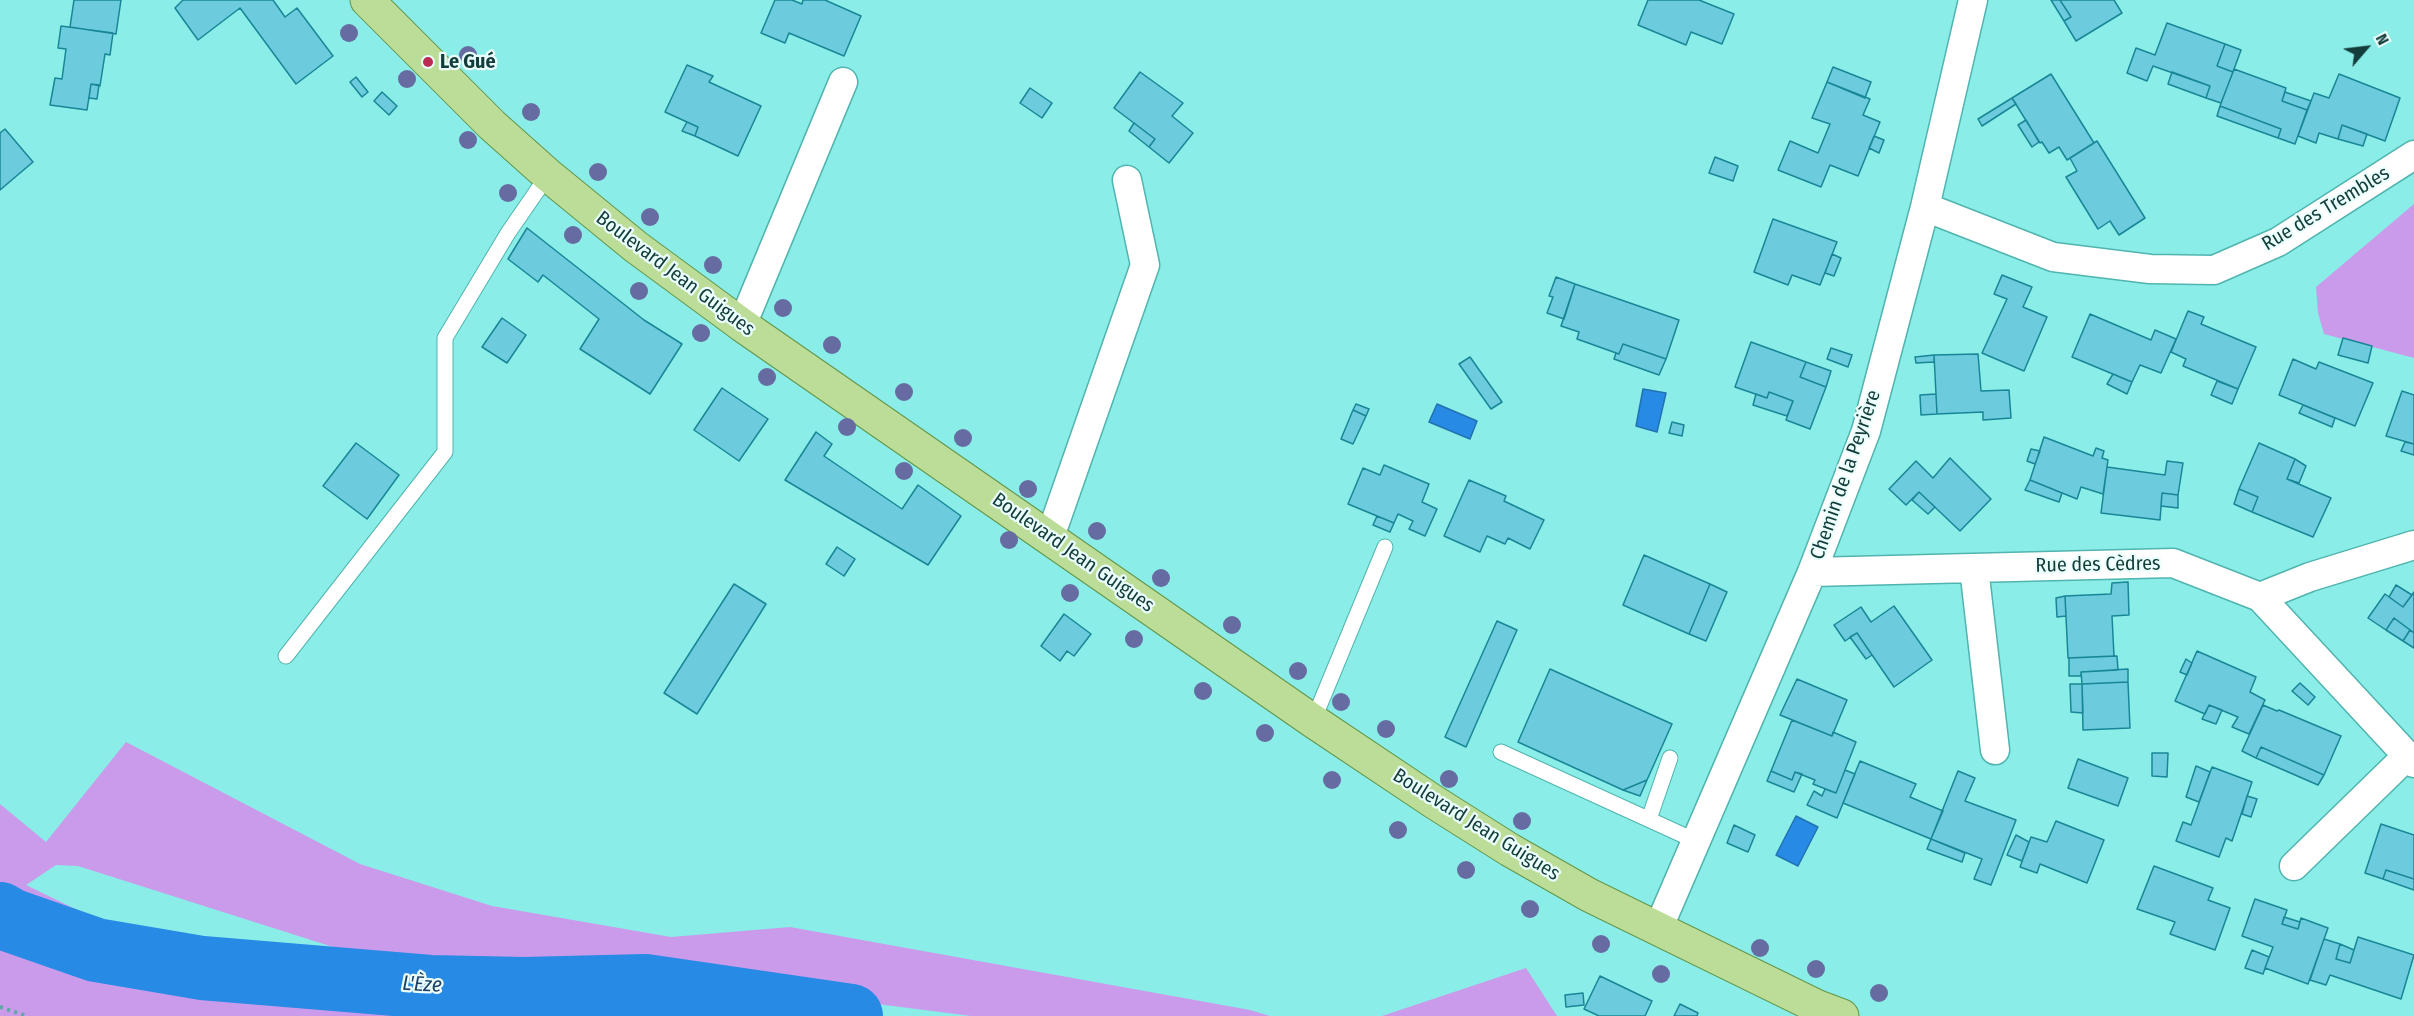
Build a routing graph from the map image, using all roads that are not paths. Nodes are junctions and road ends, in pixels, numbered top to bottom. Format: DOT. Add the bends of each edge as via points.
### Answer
graph roads {
  1 [pos="367,0"];
  2 [pos="1973,0"];
  3 [pos="843,82"];
  4 [pos="2414,155"];
  5 [pos="548,175"];
  6 [pos="1127,180"];
  7 [pos="1925,207"];
  8 [pos="742,325"];
  9 [pos="1050,537"];
  10 [pos="2414,545"];
  11 [pos="1385,547"];
  12 [pos="1974,568"];
  13 [pos="1812,572"];
  14 [pos="2260,597"];
  15 [pos="286,656"];
  16 [pos="1313,721"];
  17 [pos="1995,750"];
  18 [pos="1501,752"];
  19 [pos="1670,758"];
  20 [pos="2410,760"];
  21 [pos="1649,819"];
  22 [pos="1696,841"];
  23 [pos="2294,866"];
  24 [pos="1658,929"];
  25 [pos="1842,1016"];
  1 -- 5 [label="main road, Boulevard Jean Guigues" via="492,126"];
  2 -- 7 [label="street, Chemin de la Peyrière"];
  3 -- 8 [label="street"];
  4 -- 7 [label="street, Rue des Trembles" via="2278,242 2214,270 2150,269 2053,257"];
  5 -- 8 [label="main road, Boulevard Jean Guigues" via="636,247"];
  5 -- 15 [label="lane" via="507,233 445,338 445,452"];
  6 -- 9 [label="street" via="1145,265"];
  7 -- 13 [label="street, Chemin de la Peyrière" via="1866,431"];
  8 -- 9 [label="main road, Boulevard Jean Guigues"];
  9 -- 16 [label="main road, Boulevard Jean Guigues"];
  10 -- 14 [label="street"];
  11 -- 16 [label="lane"];
  12 -- 13 [label="street, Rue des Cèdres"];
  12 -- 14 [label="street, Rue des Cèdres" via="2173,563"];
  12 -- 17 [label="street"];
  13 -- 22 [label="street, Chemin de la Peyrière"];
  14 -- 20 [label="street, Rue des Cèdres"];
  16 -- 24 [label="main road, Boulevard Jean Guigues" via="1510,850"];
  18 -- 21 [label="lane"];
  19 -- 21 [label="lane"];
  20 -- 23 [label="street"];
  21 -- 22 [label="lane"];
  22 -- 24 [label="street, Chemin de la Peyrière"];
  24 -- 25 [label="main road, Boulevard Jean Guigues"];
}
